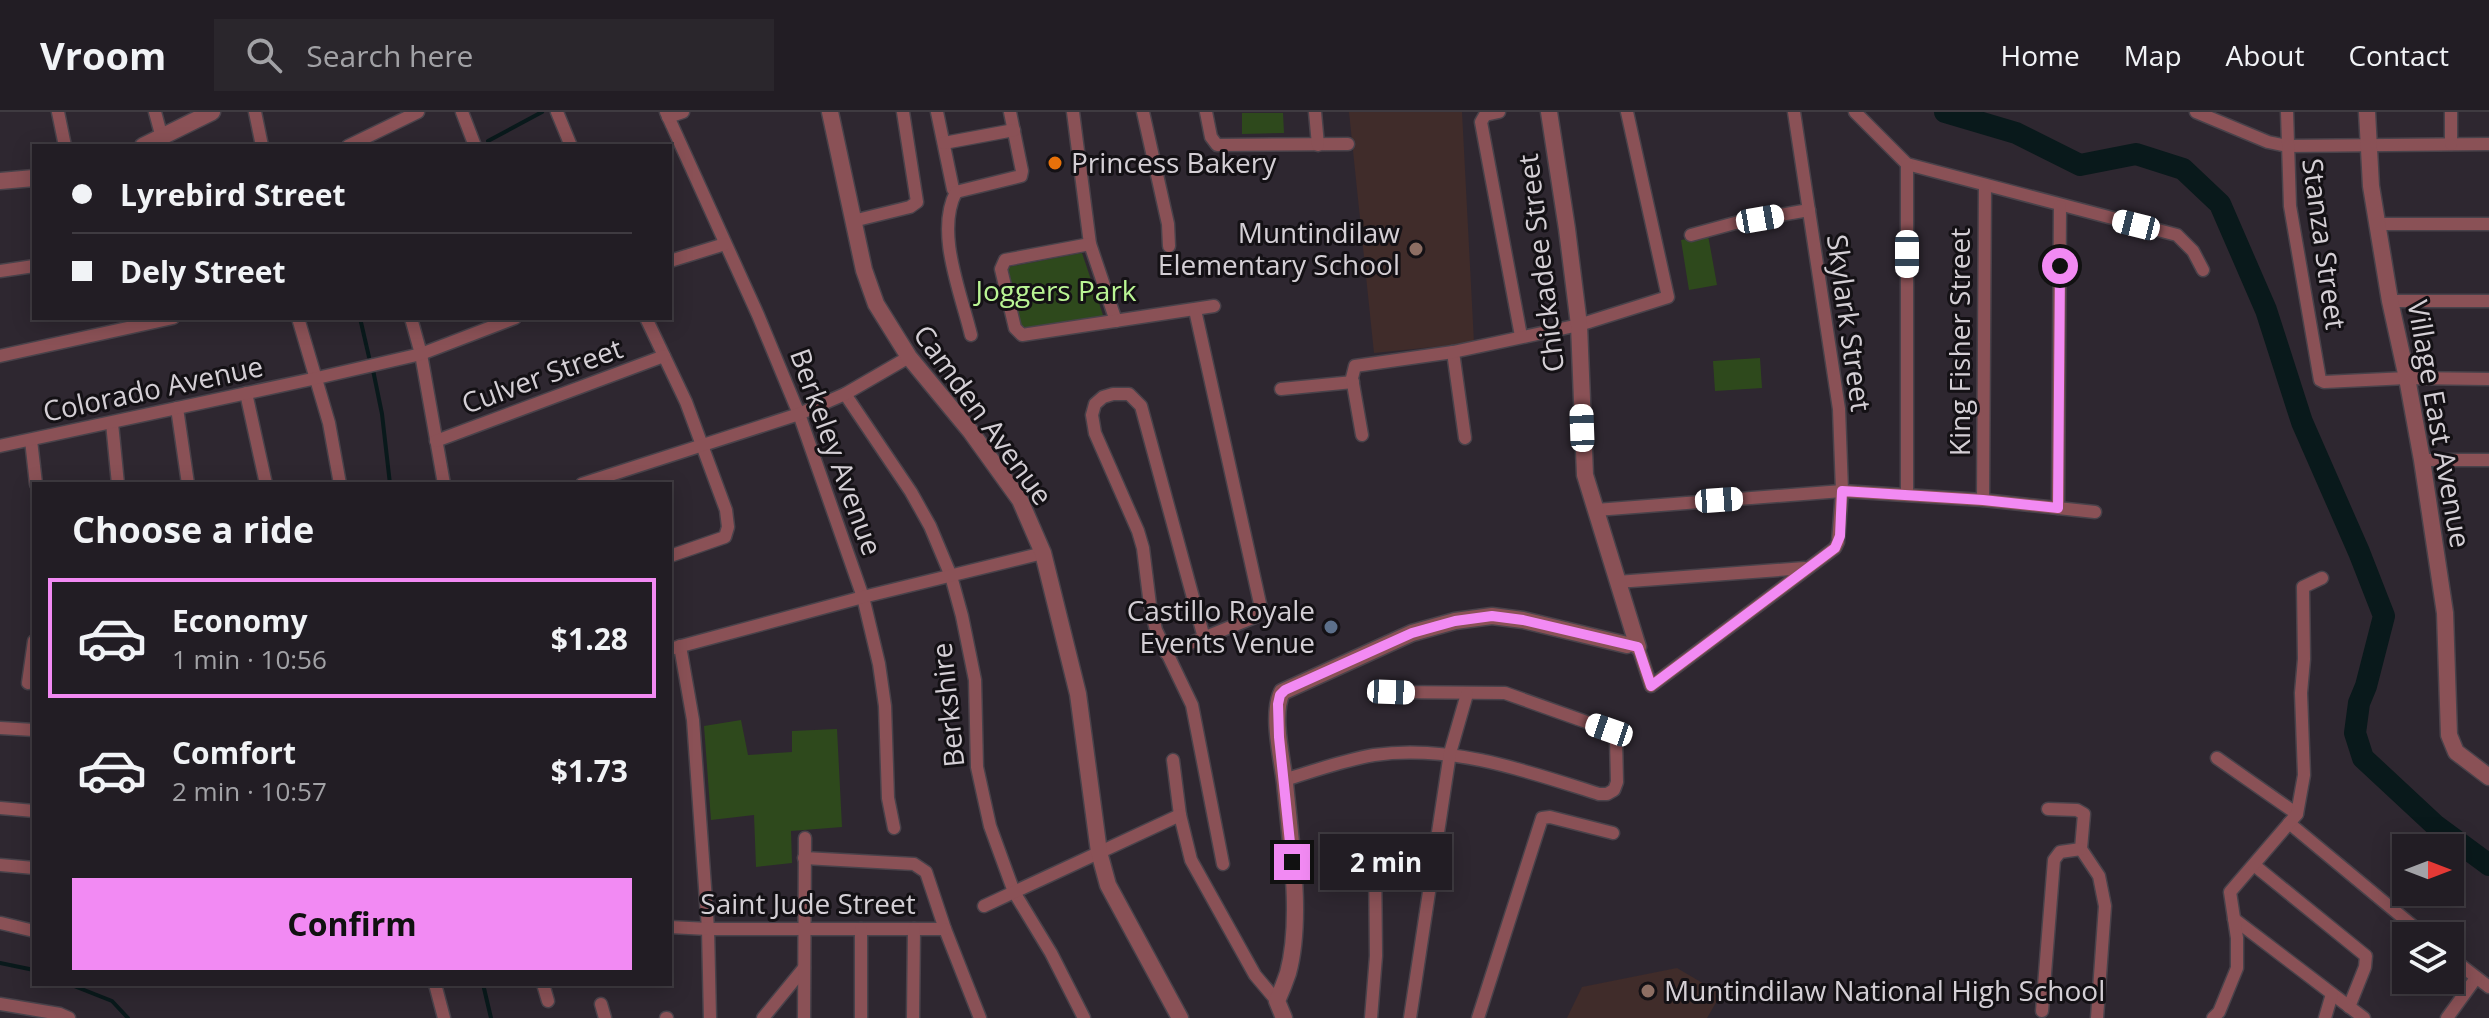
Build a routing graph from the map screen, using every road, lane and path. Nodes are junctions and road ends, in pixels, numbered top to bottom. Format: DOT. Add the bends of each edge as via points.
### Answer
graph roads {
  1 [pos="58,112"];
  2 [pos="155,112"];
  3 [pos="212,112"];
  4 [pos="255,112"];
  5 [pos="418,112"];
  6 [pos="462,112"];
  7 [pos="557,112"];
  8 [pos="683,112"];
  9 [pos="830,112"];
  10 [pos="903,112"];
  11 [pos="937,112"];
  12 [pos="1010,112"];
  13 [pos="1073,112"];
  14 [pos="1143,112"];
  15 [pos="1206,112"];
  16 [pos="1315,112"];
  17 [pos="1499,112"];
  18 [pos="1549,112"];
  19 [pos="1627,112"];
  20 [pos="1794,112"];
  21 [pos="1855,112"];
  22 [pos="2287,112"];
  23 [pos="2367,112"];
  24 [pos="2451,112"];
  25 [pos="667,114"];
  26 [pos="2203,114"];
  27 [pos="1014,130"];
  28 [pos="162,138"];
  29 [pos="944,143"];
  30 [pos="2367,143"];
  31 [pos="65,144"];
  32 [pos="148,144"];
  33 [pos="262,144"];
  34 [pos="352,144"];
  35 [pos="474,144"];
  36 [pos="570,144"];
  37 [pos="1348,144"];
  38 [pos="2451,144"];
  39 [pos="2489,144"];
  40 [pos="1318,145"];
  41 [pos="2287,146"];
  42 [pos="1907,164"];
  43 [pos="32,178"];
  44 [pos="0,181"];
  45 [pos="1985,185"];
  46 [pos="956,192"];
  47 [pos="2060,206"];
  48 [pos="1809,210"];
  49 [pos="853,221"];
  50 [pos="2377,224"];
  51 [pos="2489,224"];
  52 [pos="1691,235"];
  53 [pos="725,244"];
  54 [pos="1090,244"];
  55 [pos="1169,246"];
  56 [pos="672,260"];
  57 [pos="32,266"];
  58 [pos="2203,270"];
  59 [pos="0,271"];
  60 [pos="2390,301"];
  61 [pos="2489,301"];
  62 [pos="1214,306"];
  63 [pos="1195,310"];
  64 [pos="164,320"];
  65 [pos="299,320"];
  66 [pos="412,320"];
  67 [pos="510,320"];
  68 [pos="647,320"];
  69 [pos="1116,321"];
  70 [pos="1579,325"];
  71 [pos="971,335"];
  72 [pos="1521,336"];
  73 [pos="1453,352"];
  74 [pos="421,354"];
  75 [pos="0,356"];
  76 [pos="664,356"];
  77 [pos="909,357"];
  78 [pos="317,378"];
  79 [pos="2407,378"];
  80 [pos="2489,379"];
  81 [pos="1353,382"];
  82 [pos="1281,389"];
  83 [pos="246,393"];
  84 [pos="845,394"];
  85 [pos="177,408"];
  86 [pos="799,414"];
  87 [pos="112,423"];
  88 [pos="1362,435"];
  89 [pos="1465,438"];
  90 [pos="31,440"];
  91 [pos="436,441"];
  92 [pos="0,446"];
  93 [pos="703,446"];
  94 [pos="2422,460"];
  95 [pos="2489,460"];
  96 [pos="36,482"];
  97 [pos="118,482"];
  98 [pos="188,482"];
  99 [pos="266,482"];
  100 [pos="340,482"];
  101 [pos="444,482"];
  102 [pos="588,482"];
  103 [pos="1842,491"];
  104 [pos="1907,494"];
  105 [pos="1983,500"];
  106 [pos="2058,508"];
  107 [pos="1596,510"];
  108 [pos="2095,512"];
  109 [pos="1043,553"];
  110 [pos="672,555"];
  111 [pos="1806,568"];
  112 [pos="951,576"];
  113 [pos="2322,578"];
  114 [pos="1617,582"];
  115 [pos="863,597"];
  116 [pos="1204,638"];
  117 [pos="1633,646"];
  118 [pos="675,648"];
  119 [pos="1166,653"];
  120 [pos="32,655"];
  121 [pos="28,683"];
  122 [pos="1391,692"];
  123 [pos="1467,694"];
  124 [pos="0,728"];
  125 [pos="32,730"];
  126 [pos="1450,753"];
  127 [pos="2217,758"];
  128 [pos="1173,760"];
  129 [pos="2489,777"];
  130 [pos="1284,780"];
  131 [pos="0,808"];
  132 [pos="2048,809"];
  133 [pos="32,811"];
  134 [pos="1180,815"];
  135 [pos="2293,819"];
  136 [pos="894,828"];
  137 [pos="1613,833"];
  138 [pos="805,838"];
  139 [pos="2081,849"];
  140 [pos="1099,852"];
  141 [pos="1375,857"];
  142 [pos="804,858"];
  143 [pos="1223,864"];
  144 [pos="0,865"];
  145 [pos="2254,865"];
  146 [pos="32,868"];
  147 [pos="1014,892"];
  148 [pos="984,906"];
  149 [pos="2234,919"];
  150 [pos="2409,922"];
  151 [pos="1,923"];
  152 [pos="672,927"];
  153 [pos="708,929"];
  154 [pos="804,929"];
  155 [pos="861,929"];
  156 [pos="914,929"];
  157 [pos="945,929"];
  158 [pos="32,931"];
  159 [pos="804,968"];
  160 [pos="2464,968"];
  161 [pos="2476,978"];
  162 [pos="436,986"];
  163 [pos="544,986"];
  164 [pos="2489,987"];
  165 [pos="2332,994"];
  166 [pos="548,1001"];
  167 [pos="1277,1001"];
  168 [pos="0,1004"];
  169 [pos="601,1004"];
  170 [pos="2349,1007"];
  171 [pos="2042,1011"];
  172 [pos="20,1013"];
  173 [pos="69,1018"];
  174 [pos="444,1018"];
  175 [pos="605,1018"];
  176 [pos="710,1018"];
  177 [pos="763,1018"];
  178 [pos="804,1018"];
  179 [pos="861,1018"];
  180 [pos="913,1018"];
  181 [pos="980,1018"];
  182 [pos="1084,1018"];
  183 [pos="1180,1018"];
  184 [pos="1284,1018"];
  185 [pos="1371,1018"];
  186 [pos="1410,1018"];
  187 [pos="1478,1018"];
  188 [pos="2097,1018"];
  189 [pos="2213,1018"];
  190 [pos="2325,1018"];
  191 [pos="2364,1018"];
  192 [pos="2447,1018"];
  1 -- 31 [label="street"];
  2 -- 28 [label="street"];
  3 -- 28 [label="street"];
  4 -- 33 [label="street"];
  5 -- 34 [label="street"];
  6 -- 35 [label="street"];
  7 -- 36 [label="street"];
  8 -- 25 [label="street"];
  9 -- 49 [label="street, Camden Avenue"];
  10 -- 49 [label="street" via="917,202"];
  11 -- 29 [label="street"];
  12 -- 27 [label="street"];
  13 -- 54 [label="street"];
  14 -- 55 [label="street"];
  15 -- 40 [label="street" via="1217,145"];
  16 -- 40 [label="street"];
  17 -- 72 [label="street" via="1485,115 1481,122"];
  18 -- 70 [label="street, Chickadee Street"];
  19 -- 70 [label="street" via="1668,297"];
  20 -- 48 [label="street, Skylark Street"];
  21 -- 42 [label="street"];
  22 -- 41 [label="street, Stanza Street"];
  23 -- 30 [label="street, Village East Avenue"];
  24 -- 38 [label="street"];
  25 -- 53 [label="street, Berkeley Avenue"];
  26 -- 41 [label="street"];
  27 -- 29 [label="street"];
  27 -- 46 [label="street" via="1021,176"];
  28 -- 32 [label="street"];
  29 -- 46 [label="street"];
  30 -- 38 [label="street"];
  30 -- 41 [label="street"];
  30 -- 50 [label="street, Village East Avenue"];
  37 -- 40 [label="street"];
  38 -- 39 [label="street"];
  41 -- 79 [label="street, Stanza Street" via="2290,206 2319,377 2322,382"];
  42 -- 45 [label="street"];
  42 -- 104 [label="street"];
  43 -- 44 [label="street"];
  45 -- 47 [label="street"];
  45 -- 105 [label="street, King Fisher Street"];
  46 -- 71 [label="street" via="950,204 948,245"];
  47 -- 58 [label="street" via="2177,235"];
  47 -- 106 [label="street"];
  48 -- 52 [label="street"];
  48 -- 103 [label="street, Skylark Street" via="1839,409"];
  49 -- 77 [label="street, Camden Avenue" via="876,304"];
  50 -- 51 [label="street"];
  50 -- 60 [label="street, Village East Avenue"];
  53 -- 56 [label="street"];
  53 -- 86 [label="street, Berkeley Avenue"];
  54 -- 69 [label="street"];
  54 -- 69 [label="street" via="1005,260 1001,269 1015,328 1022,335"];
  57 -- 59 [label="street"];
  60 -- 61 [label="street"];
  60 -- 79 [label="street, Village East Avenue"];
  62 -- 63 [label="street"];
  63 -- 69 [label="street"];
  63 -- 116 [label="street" via="1260,597 1255,617"];
  64 -- 75 [label="street"];
  65 -- 78 [label="street"];
  66 -- 74 [label="street"];
  67 -- 74 [label="street, Colorado Avenue"];
  68 -- 76 [label="street"];
  70 -- 72 [label="street"];
  70 -- 107 [label="street, Chickadee Street" via="1583,454"];
  72 -- 73 [label="street"];
  73 -- 81 [label="street" via="1359,364"];
  73 -- 89 [label="street"];
  74 -- 78 [label="street, Colorado Avenue"];
  74 -- 91 [label="street"];
  76 -- 91 [label="street, Culver Street"];
  76 -- 93 [label="street"];
  77 -- 84 [label="street"];
  77 -- 109 [label="street, Camden Avenue" via="1020,500"];
  78 -- 83 [label="street, Colorado Avenue"];
  78 -- 100 [label="street"];
  79 -- 80 [label="street"];
  79 -- 94 [label="street, Village East Avenue"];
  81 -- 82 [label="street"];
  81 -- 88 [label="street"];
  83 -- 85 [label="street, Colorado Avenue"];
  83 -- 99 [label="street"];
  84 -- 86 [label="street"];
  84 -- 112 [label="street, Berkshire" via="911,492"];
  85 -- 87 [label="street, Colorado Avenue"];
  85 -- 98 [label="street"];
  86 -- 93 [label="street"];
  86 -- 115 [label="street, Berkeley Avenue"];
  87 -- 90 [label="street, Colorado Avenue"];
  87 -- 97 [label="street"];
  90 -- 92 [label="street, Colorado Avenue"];
  90 -- 96 [label="street"];
  91 -- 101 [label="street"];
  93 -- 102 [label="street"];
  93 -- 110 [label="street" via="728,527 725,537"];
  94 -- 95 [label="street"];
  94 -- 129 [label="street, Village East Avenue" via="2445,613 2449,735 2456,752"];
  103 -- 104 [label="street"];
  103 -- 107 [label="street"];
  103 -- 111 [label="street, Skylark Street" via="1838,542"];
  104 -- 105 [label="street"];
  105 -- 106 [label="street"];
  106 -- 108 [label="street"];
  107 -- 114 [label="street, Chickadee Street"];
  109 -- 112 [label="street"];
  109 -- 140 [label="street, Camden Avenue" via="1078,694"];
  111 -- 114 [label="street"];
  111 -- 117 [label="street, Chickadee Street" via="1651,686"];
  112 -- 115 [label="street"];
  112 -- 147 [label="street, Berkshire" via="975,680 977,767 990,826"];
  113 -- 135 [label="street" via="2303,587 2304,775"];
  114 -- 117 [label="street, Chickadee Street"];
  115 -- 118 [label="street"];
  115 -- 136 [label="street, Berkeley Avenue" via="883,692"];
  116 -- 119 [label="street"];
  116 -- 119 [label="street" via="1141,406 1129,394 1103,397 1093,409 1095,433 1138,531 1150,605"];
  117 -- 130 [label="street" via="1492,616 1412,633 1282,692 1278,704"];
  118 -- 153 [label="street" via="693,720"];
  119 -- 143 [label="street" via="1192,705"];
  120 -- 121 [label="street"];
  122 -- 123 [label="street"];
  123 -- 126 [label="street"];
  123 -- 126 [label="street" via="1505,693 1609,730 1616,739 1617,782 1614,790 1599,794"];
  124 -- 125 [label="street"];
  126 -- 130 [label="street" via="1375,755"];
  126 -- 186 [label="street"];
  127 -- 135 [label="street"];
  128 -- 134 [label="street"];
  130 -- 167 [label="street" via="1295,923"];
  131 -- 133 [label="street"];
  132 -- 139 [label="street" via="2082,811"];
  134 -- 140 [label="street"];
  134 -- 167 [label="street" via="1201,881 1255,975"];
  135 -- 145 [label="street"];
  135 -- 150 [label="street"];
  137 -- 187 [label="street" via="1542,818"];
  138 -- 142 [label="street"];
  139 -- 171 [label="street" via="2064,850 2054,860"];
  139 -- 188 [label="street" via="2099,876 2105,906"];
  140 -- 147 [label="street"];
  140 -- 183 [label="street, Camden Avenue" via="1108,885"];
  141 -- 185 [label="street"];
  142 -- 154 [label="street"];
  142 -- 157 [label="street" via="914,864 926,872"];
  144 -- 146 [label="street"];
  145 -- 149 [label="street" via="2230,892"];
  145 -- 170 [label="street" via="2366,956"];
  147 -- 148 [label="street"];
  147 -- 182 [label="street, Berkshire"];
  149 -- 165 [label="street"];
  149 -- 189 [label="street" via="2237,968"];
  151 -- 158 [label="street"];
  152 -- 153 [label="street, Saint Jude Street"];
  153 -- 154 [label="street, Saint Jude Street"];
  153 -- 176 [label="street"];
  154 -- 155 [label="street, Saint Jude Street"];
  154 -- 159 [label="street"];
  155 -- 156 [label="street, Saint Jude Street"];
  155 -- 179 [label="street"];
  156 -- 157 [label="street, Saint Jude Street"];
  156 -- 180 [label="street"];
  157 -- 181 [label="street"];
  159 -- 177 [label="street"];
  159 -- 178 [label="street"];
  160 -- 161 [label="street"];
  161 -- 164 [label="street"];
  161 -- 192 [label="street"];
  162 -- 174 [label="street"];
  163 -- 166 [label="street"];
  165 -- 170 [label="street"];
  165 -- 190 [label="street"];
  167 -- 184 [label="street"];
  168 -- 172 [label="street"];
  169 -- 175 [label="street"];
  170 -- 191 [label="street"];
  172 -- 173 [label="street"];
}
